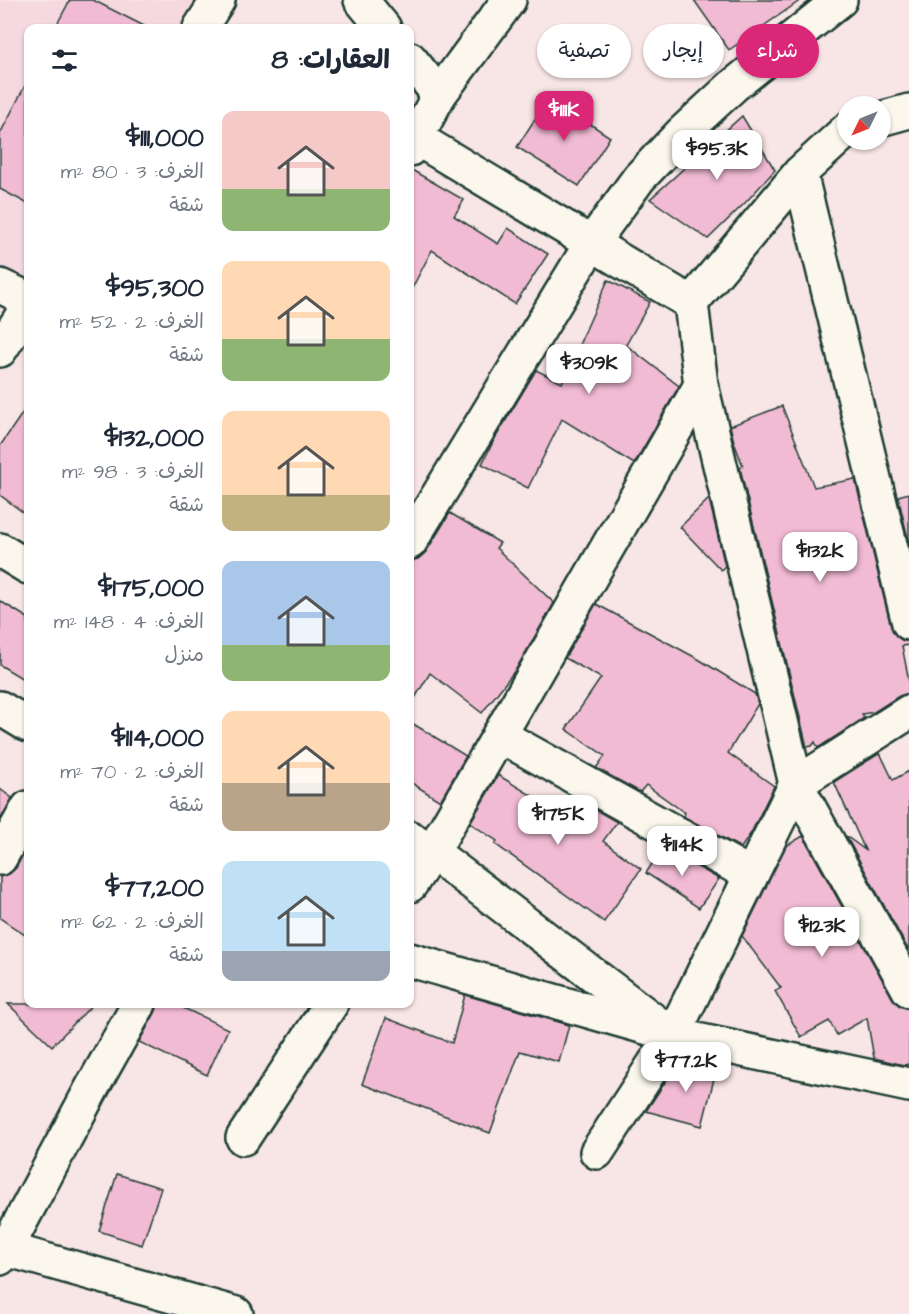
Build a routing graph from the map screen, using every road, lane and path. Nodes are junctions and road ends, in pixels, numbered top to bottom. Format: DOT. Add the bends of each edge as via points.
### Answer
graph roads {
  1 [pos="218,0"];
  2 [pos="361,0"];
  3 [pos="509,0"];
  4 [pos="840,0"];
  5 [pos="203,24"];
  6 [pos="381,24"];
  7 [pos="414,64"];
  8 [pos="439,95"];
  9 [pos="909,111"];
  10 [pos="891,116"];
  11 [pos="837,139"];
  12 [pos="414,141"];
  13 [pos="414,144"];
  14 [pos="800,173"];
  15 [pos="591,244"];
  16 [pos="0,286"];
  17 [pos="24,297"];
  18 [pos="691,303"];
  19 [pos="24,313"];
  20 [pos="0,350"];
  21 [pos="701,385"];
  22 [pos="414,535"];
  23 [pos="0,550"];
  24 [pos="24,565"];
  25 [pos="909,623"];
  26 [pos="0,708"];
  27 [pos="909,712"];
  28 [pos="24,723"];
  29 [pos="499,735"];
  30 [pos="796,784"];
  31 [pos="24,815"];
  32 [pos="421,845"];
  33 [pos="0,858"];
  34 [pos="414,870"];
  35 [pos="752,875"];
  36 [pos="414,961"];
  37 [pos="909,990"];
  38 [pos="137,1008"];
  39 [pos="328,1008"];
  40 [pos="673,1035"];
  41 [pos="909,1085"];
  42 [pos="243,1138"];
  43 [pos="597,1152"];
  44 [pos="3,1253"];
  45 [pos="228,1313"];
  1 -- 5 [label="street"];
  2 -- 6 [label="street"];
  3 -- 8 [label="street"];
  4 -- 15 [label="street" via="733,86 682,133 639,178"];
  7 -- 8 [label="street"];
  8 -- 12 [label="street"];
  9 -- 10 [label="street"];
  11 -- 14 [label="street"];
  13 -- 15 [label="street"];
  14 -- 18 [label="street"];
  14 -- 25 [label="street"];
  15 -- 18 [label="street"];
  15 -- 22 [label="street"];
  16 -- 17 [label="street"];
  18 -- 21 [label="street"];
  19 -- 20 [label="street"];
  21 -- 29 [label="street"];
  21 -- 30 [label="street"];
  23 -- 24 [label="street"];
  26 -- 28 [label="street"];
  27 -- 30 [label="street"];
  29 -- 32 [label="street"];
  29 -- 35 [label="street"];
  30 -- 35 [label="street"];
  30 -- 37 [label="street"];
  31 -- 33 [label="street"];
  32 -- 34 [label="street"];
  32 -- 40 [label="street"];
  35 -- 40 [label="street"];
  36 -- 40 [label="street"];
  38 -- 44 [label="street"];
  39 -- 42 [label="street"];
  40 -- 41 [label="street"];
  40 -- 43 [label="street"];
  44 -- 45 [label="street"];
}
